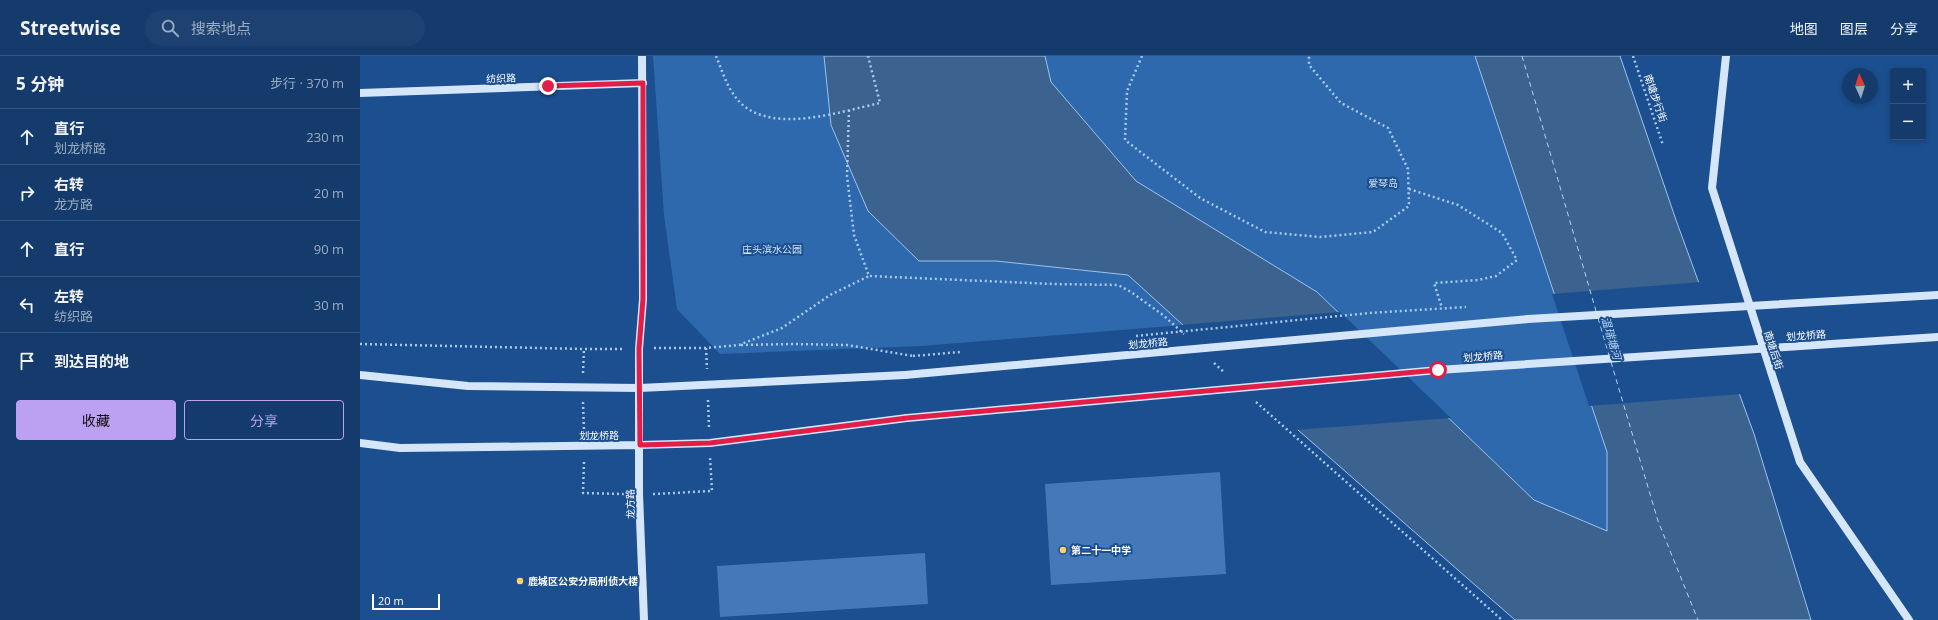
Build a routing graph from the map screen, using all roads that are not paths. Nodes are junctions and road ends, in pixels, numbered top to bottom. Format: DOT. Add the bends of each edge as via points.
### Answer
graph roads {
  1 [pos="642,56"];
  2 [pos="1726,56"];
  3 [pos="643,83"];
  4 [pos="360,93"];
  5 [pos="1938,295"];
  6 [pos="1938,337"];
  7 [pos="360,375"];
  8 [pos="640,388"];
  9 [pos="360,443"];
  10 [pos="640,445"];
  11 [pos="644,620"];
  12 [pos="1909,620"];
  1 -- 3 [label="main road, 龙方路"];
  2 -- 12 [label="main road, 南塘后街" via="1712,188 1800,462"];
  3 -- 4 [label="main road, 纺织路"];
  3 -- 8 [label="main road, 龙方路" via="643,292 639,349"];
  5 -- 8 [label="main road, 划龙桥路, bridge" via="1520,320 905,375"];
  6 -- 10 [label="main road, 划龙桥路, bridge" via="1446,369 907,418 710,443"];
  7 -- 8 [label="main road, 划龙桥路" via="468,386"];
  8 -- 10 [label="main road, 龙方路"];
  9 -- 10 [label="main road, 划龙桥路" via="400,448"];
  10 -- 11 [label="main road, 龙方路" via="639,494"];
}
